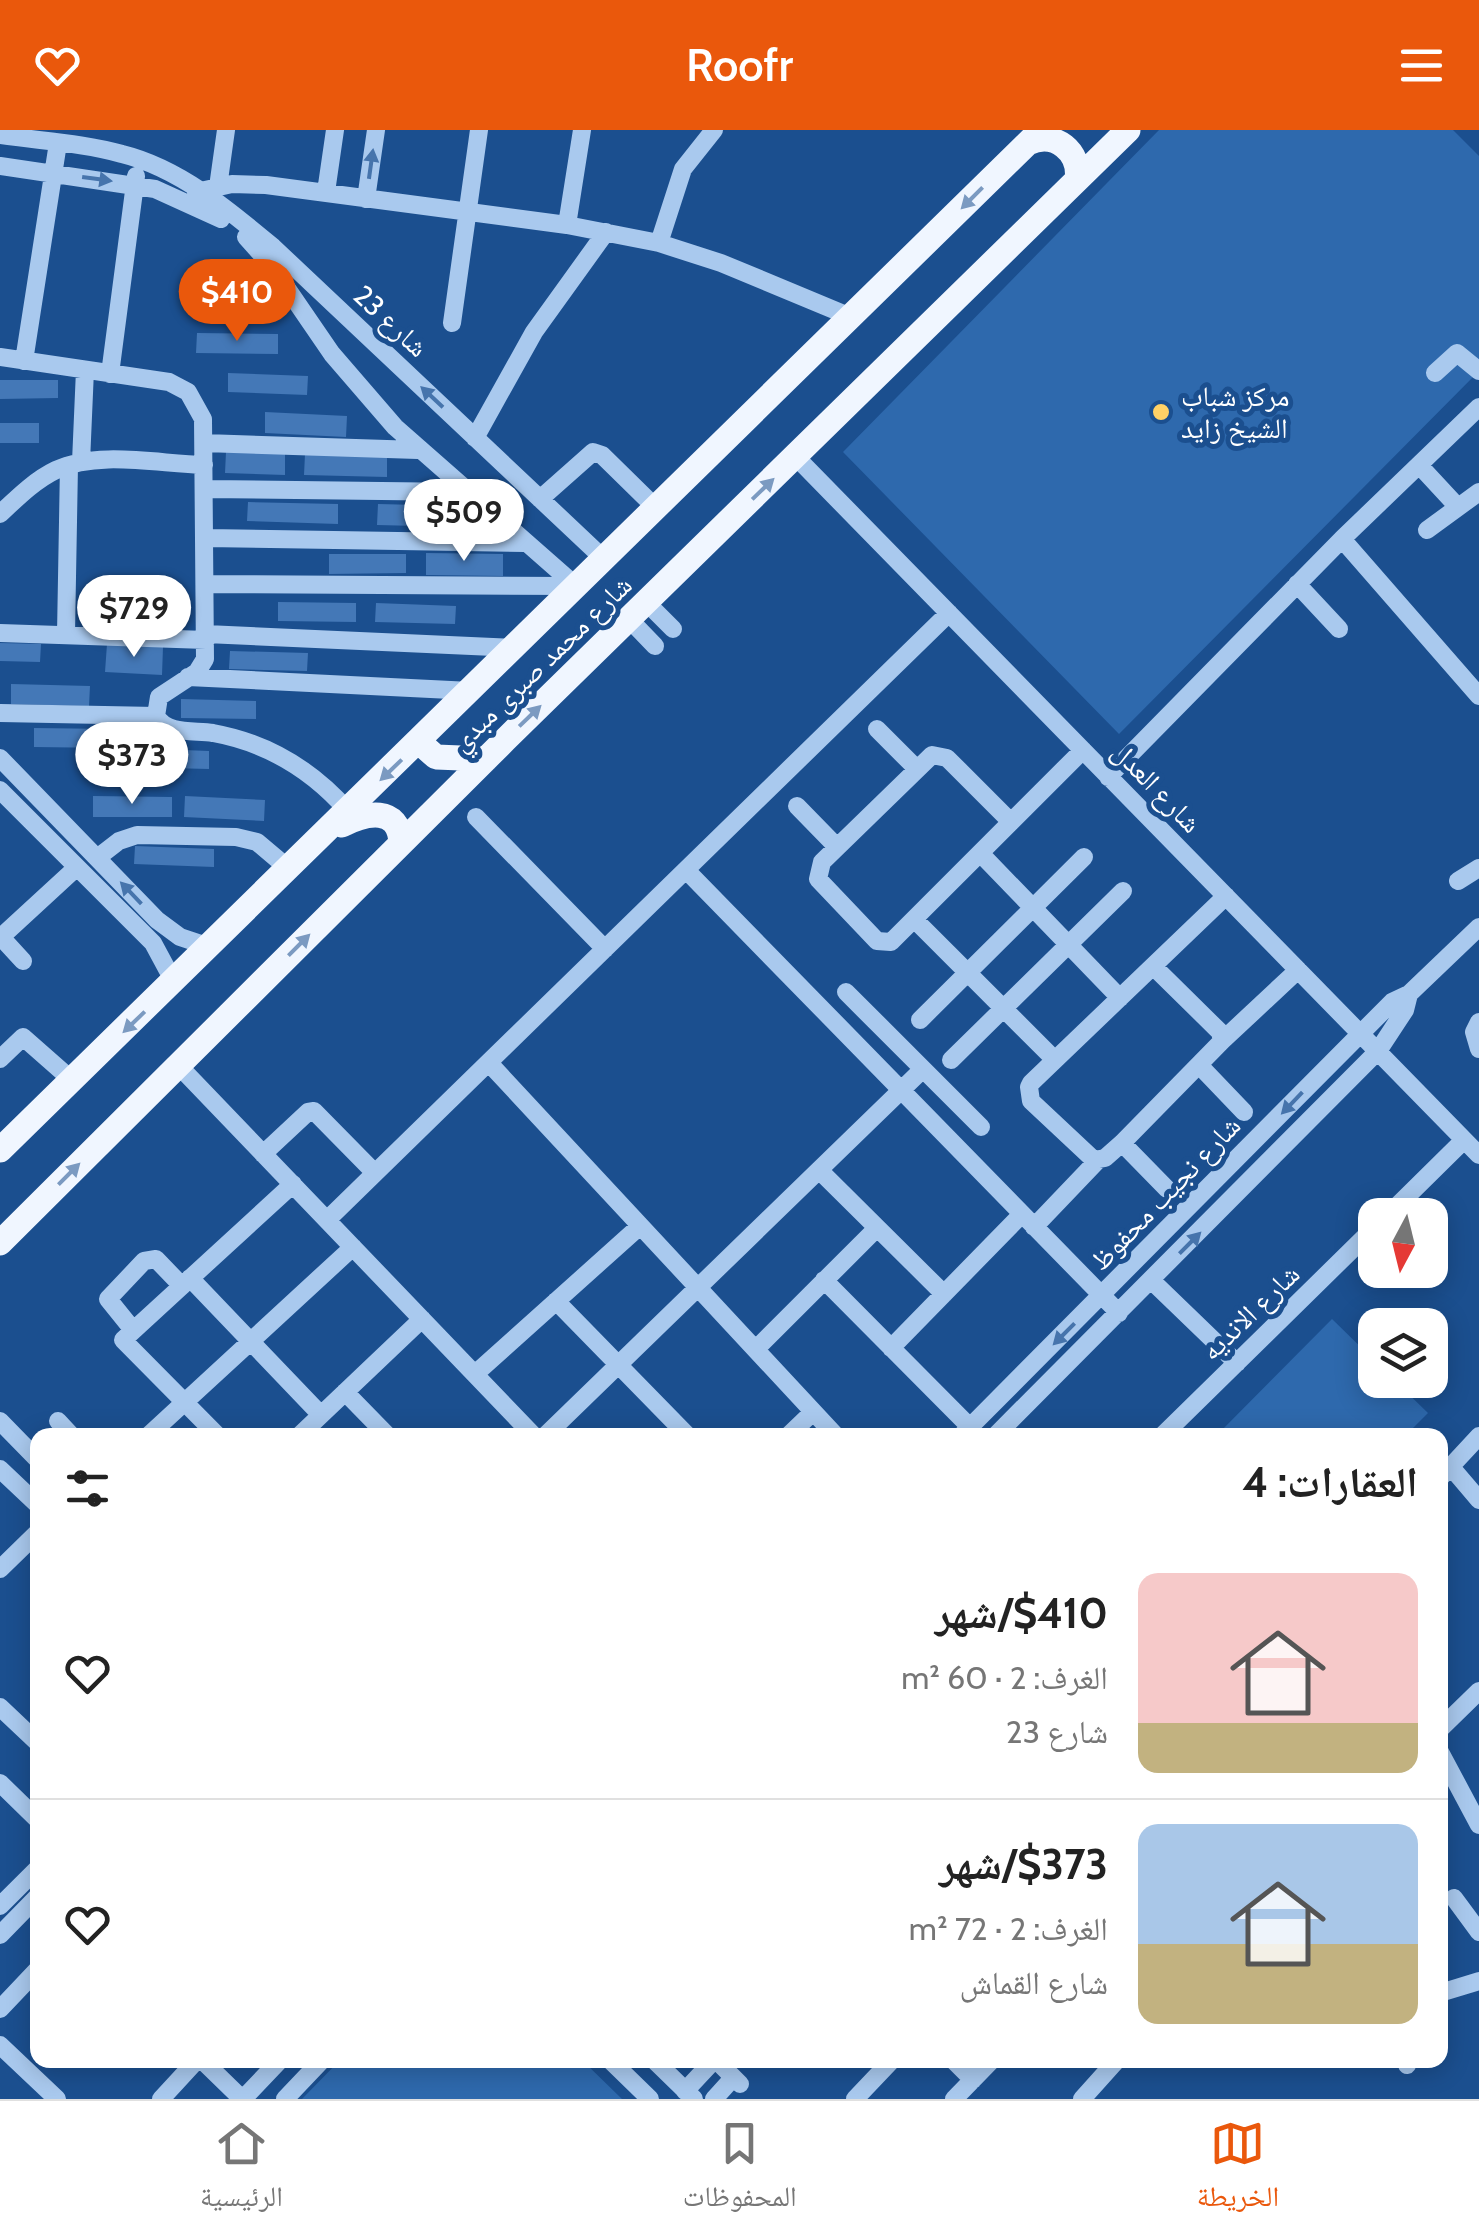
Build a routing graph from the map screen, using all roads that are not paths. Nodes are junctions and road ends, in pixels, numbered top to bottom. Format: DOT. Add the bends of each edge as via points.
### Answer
graph roads {
  1 [pos="226,130"];
  2 [pos="336,130"];
  3 [pos="376,130"];
  4 [pos="479,130"];
  5 [pos="582,130"];
  6 [pos="1128,130"];
  7 [pos="707,133"];
  8 [pos="0,135"];
  9 [pos="1035,136"];
  10 [pos="46,138"];
  11 [pos="138,159"];
  12 [pos="0,166"];
  13 [pos="53,173"];
  14 [pos="1076,180"];
  15 [pos="134,184"];
  16 [pos="218,187"];
  17 [pos="326,192"];
  18 [pos="190,195"];
  19 [pos="366,198"];
  20 [pos="466,212"];
  21 [pos="568,225"];
  22 [pos="606,232"];
  23 [pos="659,243"];
  24 [pos="851,317"];
  25 [pos="452,324"];
  26 [pos="0,357"];
  27 [pos="1475,357"];
  28 [pos="24,361"];
  29 [pos="86,370"];
  30 [pos="1435,373"];
  31 [pos="110,374"];
  32 [pos="1479,407"];
  33 [pos="475,438"];
  34 [pos="204,443"];
  35 [pos="418,450"];
  36 [pos="796,457"];
  37 [pos="75,463"];
  38 [pos="1419,464"];
  39 [pos="204,466"];
  40 [pos="205,489"];
  41 [pos="466,492"];
  42 [pos="1479,492"];
  43 [pos="540,499"];
  44 [pos="1458,507"];
  45 [pos="656,509"];
  46 [pos="0,514"];
  47 [pos="1428,530"];
  48 [pos="206,538"];
  49 [pos="1342,539"];
  50 [pos="525,543"];
  51 [pos="605,560"];
  52 [pos="206,584"];
  53 [pos="1297,584"];
  54 [pos="576,586"];
  55 [pos="638,611"];
  56 [pos="949,614"];
  57 [pos="1339,629"];
  58 [pos="673,630"];
  59 [pos="0,632"];
  60 [pos="66,634"];
  61 [pos="206,637"];
  62 [pos="655,646"];
  63 [pos="514,648"];
  64 [pos="188,677"];
  65 [pos="471,691"];
  66 [pos="1479,696"];
  67 [pos="0,713"];
  68 [pos="156,716"];
  69 [pos="877,729"];
  70 [pos="420,742"];
  71 [pos="1083,750"];
  72 [pos="0,758"];
  73 [pos="486,759"];
  74 [pos="916,768"];
  75 [pos="1108,776"];
  76 [pos="0,790"];
  77 [pos="797,806"];
  78 [pos="348,811"];
  79 [pos="476,817"];
  80 [pos="1012,822"];
  81 [pos="323,835"];
  82 [pos="401,842"];
  83 [pos="837,847"];
  84 [pos="980,852"];
  85 [pos="1084,856"];
  86 [pos="97,858"];
  87 [pos="76,868"];
  88 [pos="1479,868"];
  89 [pos="289,869"];
  90 [pos="686,870"];
  91 [pos="1458,881"];
  92 [pos="1123,891"];
  93 [pos="1226,896"];
  94 [pos="1033,907"];
  95 [pos="914,919"];
  96 [pos="1477,931"];
  97 [pos="1,937"];
  98 [pos="1069,944"];
  99 [pos="210,947"];
  100 [pos="605,949"];
  101 [pos="23,960"];
  102 [pos="1153,966"];
  103 [pos="1298,970"];
  104 [pos="968,973"];
  105 [pos="174,982"];
  106 [pos="846,992"];
  107 [pos="1409,994"];
  108 [pos="1120,998"];
  109 [pos="1004,1009"];
  110 [pos="920,1020"];
  111 [pos="1479,1022"];
  112 [pos="1360,1033"];
  113 [pos="1222,1041"];
  114 [pos="1479,1049"];
  115 [pos="1378,1051"];
  116 [pos="0,1059"];
  117 [pos="951,1060"];
  118 [pos="1055,1060"];
  119 [pos="489,1063"];
  120 [pos="178,1065"];
  121 [pos="1200,1065"];
  122 [pos="923,1069"];
  123 [pos="73,1081"];
  124 [pos="901,1090"];
  125 [pos="1244,1112"];
  126 [pos="981,1126"];
  127 [pos="1464,1140"];
  128 [pos="3,1141"];
  129 [pos="1122,1142"];
  130 [pos="264,1154"];
  131 [pos="1479,1156"];
  132 [pos="1098,1160"];
  133 [pos="819,1170"];
  134 [pos="376,1173"];
  135 [pos="292,1184"];
  136 [pos="1167,1189"];
  137 [pos="1405,1198"];
  138 [pos="327,1220"];
  139 [pos="1028,1221"];
  140 [pos="640,1226"];
  141 [pos="877,1228"];
  142 [pos="0,1243"];
  143 [pos="1358,1245"];
  144 [pos="353,1247"];
  145 [pos="824,1280"];
  146 [pos="1152,1281"];
  147 [pos="186,1282"];
  148 [pos="698,1288"];
  149 [pos="944,1294"];
  150 [pos="1103,1296"];
  151 [pos="556,1301"];
  152 [pos="1119,1313"];
  153 [pos="422,1319"];
  154 [pos="133,1330"];
  155 [pos="250,1342"];
  156 [pos="892,1348"];
  157 [pos="756,1350"];
  158 [pos="1237,1362"];
  159 [pos="618,1365"];
  160 [pos="475,1374"];
  161 [pos="345,1392"];
  162 [pos="184,1402"];
  163 [pos="814,1412"];
  164 [pos="321,1415"];
  165 [pos="0,1422"];
  166 [pos="156,1428"];
  167 [pos="210,1428"];
  168 [pos="307,1428"];
  169 [pos="380,1428"];
  170 [pos="526,1428"];
  171 [pos="553,1428"];
  172 [pos="675,1428"];
  173 [pos="796,1428"];
  174 [pos="829,1428"];
  175 [pos="963,1428"];
  176 [pos="969,1428"];
  177 [pos="1003,1428"];
  178 [pos="1170,1428"];
  179 [pos="1479,1436"];
  180 [pos="30,1452"];
  181 [pos="0,1470"];
  182 [pos="1448,1470"];
  183 [pos="1448,1475"];
  184 [pos="30,1497"];
  185 [pos="1479,1500"];
  186 [pos="30,1539"];
  187 [pos="2,1564"];
  188 [pos="1479,1692"];
  189 [pos="0,1706"];
  190 [pos="1448,1722"];
  191 [pos="30,1734"];
  192 [pos="1448,1767"];
  193 [pos="0,1783"];
  194 [pos="30,1812"];
  195 [pos="1479,1825"];
  196 [pos="30,1876"];
  197 [pos="1454,1898"];
  198 [pos="30,1904"];
  199 [pos="0,1906"];
  200 [pos="1479,1932"];
  201 [pos="0,1935"];
  202 [pos="30,1977"];
  203 [pos="1479,1981"];
  204 [pos="1448,1991"];
  205 [pos="0,2009"];
  206 [pos="0,2045"];
  207 [pos="192,2068"];
  208 [pos="209,2068"];
  209 [pos="272,2068"];
  210 [pos="314,2068"];
  211 [pos="619,2068"];
  212 [pos="662,2068"];
  213 [pos="709,2068"];
  214 [pos="723,2068"];
  215 [pos="884,2068"];
  216 [pos="961,2068"];
  217 [pos="984,2068"];
  218 [pos="1110,2068"];
  219 [pos="973,2080"];
  220 [pos="690,2095"];
  221 [pos="57,2099"];
  222 [pos="160,2099"];
  223 [pos="242,2099"];
  224 [pos="285,2099"];
  225 [pos="650,2099"];
  226 [pos="714,2099"];
  227 [pos="855,2099"];
  228 [pos="954,2099"];
  229 [pos="1082,2099"];
  1 -- 16 [label="street"];
  2 -- 17 [label="street"];
  19 -- 3 [label="street, one-way"];
  4 -- 20 [label="street"];
  5 -- 21 [label="street"];
  6 -- 14 [label="main road, شارع محمد صبرى مبدي"];
  7 -- 23 [label="street" via="682,169"];
  8 -- 10 [label="street, شارع 23"];
  9 -- 14 [label="main road" via="1065,144 1076,160"];
  9 -- 24 [label="main road, شارع محمد صبرى مبدي, one-way"];
  10 -- 11 [label="street, شارع 23"];
  10 -- 13 [label="street"];
  11 -- 15 [label="street"];
  11 -- 18 [label="street, شارع 23"];
  12 -- 13 [label="street, شارع 23"];
  13 -- 15 [label="street, شارع 23, one-way"];
  13 -- 28 [label="street"];
  14 -- 36 [label="main road, شارع محمد صبرى مبدي"];
  15 -- 18 [label="street, شارع 23"];
  15 -- 31 [label="street"];
  16 -- 17 [label="street"];
  16 -- 18 [label="street"];
  17 -- 19 [label="street"];
  33 -- 18 [label="street, شارع 23, one-way" via="272,247"];
  18 -- 35 [label="street, شارع 23" via="257,248 332,354"];
  19 -- 20 [label="street"];
  20 -- 21 [label="street"];
  20 -- 25 [label="street"];
  21 -- 22 [label="street"];
  22 -- 23 [label="street"];
  22 -- 33 [label="street" via="534,332"];
  23 -- 24 [label="street"];
  24 -- 45 [label="main road, شارع محمد صبرى مبدي"];
  26 -- 28 [label="street"];
  27 -- 30 [label="street" via="1452,356"];
  28 -- 29 [label="street"];
  29 -- 31 [label="street"];
  29 -- 37 [label="street"];
  31 -- 34 [label="street" via="169,382 188,392 200,408"];
  32 -- 38 [label="street"];
  33 -- 43 [label="street, شارع 23"];
  34 -- 35 [label="street"];
  34 -- 39 [label="street"];
  35 -- 41 [label="street, شارع 23"];
  55 -- 36 [label="main road, شارع محمد صبرى مبدي, one-way"];
  36 -- 56 [label="street, شارع العدل"];
  37 -- 39 [label="street"];
  37 -- 46 [label="street" via="41,478"];
  37 -- 60 [label="street"];
  38 -- 44 [label="street"];
  38 -- 49 [label="street"];
  39 -- 40 [label="street"];
  40 -- 41 [label="street"];
  40 -- 48 [label="street"];
  41 -- 50 [label="street, شارع 23"];
  42 -- 44 [label="street"];
  43 -- 45 [label="street" via="593,452"];
  43 -- 51 [label="street, شارع 23"];
  44 -- 47 [label="street"];
  45 -- 51 [label="main road, شارع محمد صبرى مبدي"];
  48 -- 50 [label="street"];
  48 -- 52 [label="street"];
  49 -- 53 [label="street"];
  49 -- 66 [label="street"];
  50 -- 54 [label="street, شارع 23"];
  51 -- 54 [label="main road, شارع محمد صبرى مبدي"];
  52 -- 54 [label="street"];
  52 -- 61 [label="street"];
  53 -- 57 [label="street"];
  53 -- 75 [label="street"];
  54 -- 63 [label="main road, شارع محمد صبرى مبدي"];
  55 -- 58 [label="street"];
  55 -- 62 [label="street"];
  73 -- 55 [label="main road, شارع محمد صبرى مبدي, one-way"];
  56 -- 71 [label="street, شارع العدل"];
  56 -- 90 [label="street"];
  59 -- 60 [label="street"];
  60 -- 61 [label="street"];
  61 -- 63 [label="street"];
  61 -- 64 [label="street" via="202,666"];
  63 -- 65 [label="main road, شارع محمد صبرى مبدي"];
  64 -- 65 [label="street"];
  64 -- 68 [label="street" via="160,696"];
  65 -- 70 [label="main road, شارع محمد صبرى مبدي"];
  67 -- 68 [label="street"];
  68 -- 78 [label="street" via="171,728 232,737 276,753"];
  69 -- 74 [label="street"];
  70 -- 73 [label="main road" via="436,757"];
  70 -- 78 [label="main road, شارع محمد صبرى مبدي, one-way"];
  71 -- 75 [label="street, شارع العدل"];
  71 -- 80 [label="street"];
  72 -- 86 [label="street"];
  73 -- 82 [label="main road, شارع محمد صبرى مبدي"];
  74 -- 80 [label="street" via="942,755"];
  74 -- 83 [label="street"];
  75 -- 93 [label="street, شارع العدل"];
  76 -- 87 [label="street"];
  77 -- 83 [label="street"];
  78 -- 81 [label="main road, شارع محمد صبرى مبدي"];
  79 -- 100 [label="street"];
  80 -- 84 [label="street"];
  81 -- 82 [label="main road" via="371,813 390,818"];
  81 -- 89 [label="main road, شارع محمد صبرى مبدي"];
  120 -- 82 [label="main road, شارع محمد صبرى مبدي, one-way"];
  83 -- 95 [label="street" via="819,866 818,878 873,938 891,942"];
  84 -- 94 [label="street"];
  84 -- 95 [label="street"];
  85 -- 94 [label="street"];
  86 -- 89 [label="street" via="138,835 236,837 257,842"];
  99 -- 86 [label="street, one-way" via="168,930"];
  87 -- 97 [label="street"];
  87 -- 105 [label="street" via="154,944"];
  88 -- 91 [label="street"];
  89 -- 99 [label="main road, شارع محمد صبرى مبدي"];
  90 -- 100 [label="street"];
  90 -- 124 [label="street"];
  92 -- 98 [label="street"];
  93 -- 102 [label="street"];
  93 -- 103 [label="street, شارع العدل"];
  94 -- 98 [label="street"];
  94 -- 104 [label="street"];
  95 -- 104 [label="street"];
  96 -- 107 [label="street, شارع نجيب محفوظ"];
  97 -- 101 [label="street"];
  98 -- 108 [label="street"];
  98 -- 109 [label="street"];
  99 -- 105 [label="main road, شارع محمد صبرى مبدي"];
  100 -- 119 [label="street"];
  102 -- 108 [label="street"];
  102 -- 113 [label="street"];
  103 -- 112 [label="street, شارع العدل"];
  103 -- 113 [label="street"];
  104 -- 109 [label="street"];
  104 -- 110 [label="street"];
  105 -- 123 [label="main road, شارع محمد صبرى مبدي, one-way"];
  106 -- 122 [label="street"];
  107 -- 112 [label="street, شارع نجيب محفوظ"];
  107 -- 115 [label="street, شارع نجيب محفوظ"];
  108 -- 118 [label="street"];
  109 -- 117 [label="street"];
  109 -- 118 [label="street"];
  111 -- 114 [label="street"];
  112 -- 115 [label="street, شارع العدل"];
  112 -- 150 [label="street, شارع نجيب محفوظ, one-way"];
  113 -- 121 [label="street"];
  115 -- 127 [label="street, شارع العدل"];
  146 -- 115 [label="street, شارع نجيب محفوظ, one-way"];
  116 -- 123 [label="street" via="23,1037"];
  118 -- 132 [label="street" via="1032,1083 1029,1097 1086,1156"];
  119 -- 134 [label="street"];
  119 -- 140 [label="street"];
  120 -- 130 [label="street"];
  142 -- 120 [label="main road, شارع محمد صبرى مبدي, one-way"];
  121 -- 125 [label="street"];
  121 -- 129 [label="street"];
  122 -- 124 [label="street"];
  122 -- 126 [label="street"];
  123 -- 128 [label="main road, شارع محمد صبرى مبدي"];
  124 -- 133 [label="street"];
  124 -- 139 [label="street"];
  127 -- 131 [label="street, شارع العدل"];
  127 -- 137 [label="street"];
  129 -- 132 [label="street"];
  129 -- 136 [label="street"];
  130 -- 134 [label="street" via="314,1112"];
  130 -- 135 [label="street"];
  132 -- 139 [label="street"];
  133 -- 141 [label="street"];
  133 -- 148 [label="street"];
  134 -- 138 [label="street"];
  135 -- 138 [label="street"];
  135 -- 147 [label="street"];
  138 -- 144 [label="street"];
  139 -- 149 [label="street"];
  139 -- 150 [label="street"];
  140 -- 148 [label="street"];
  140 -- 151 [label="street"];
  141 -- 145 [label="street"];
  141 -- 149 [label="street"];
  143 -- 158 [label="street, شارع الانديه"];
  144 -- 153 [label="street"];
  144 -- 155 [label="street"];
  145 -- 156 [label="street"];
  145 -- 157 [label="street"];
  146 -- 152 [label="street, شارع نجيب محفوظ"];
  146 -- 158 [label="street"];
  147 -- 154 [label="street"];
  147 -- 154 [label="street" via="156,1259 144,1261 108,1299"];
  147 -- 155 [label="street"];
  148 -- 157 [label="street"];
  148 -- 159 [label="street"];
  149 -- 156 [label="street"];
  150 -- 152 [label="street"];
  150 -- 176 [label="street, شارع نجيب محفوظ, one-way"];
  151 -- 159 [label="street"];
  151 -- 160 [label="street"];
  152 -- 177 [label="street, شارع نجيب محفوظ"];
  153 -- 160 [label="street"];
  153 -- 161 [label="street"];
  154 -- 162 [label="street" via="123,1340"];
  155 -- 162 [label="street"];
  155 -- 164 [label="street"];
  156 -- 175 [label="street"];
  157 -- 163 [label="street"];
  158 -- 178 [label="street, شارع الانديه"];
  159 -- 171 [label="street"];
  159 -- 172 [label="street"];
  160 -- 170 [label="street"];
  161 -- 164 [label="street"];
  161 -- 169 [label="street"];
  162 -- 166 [label="street"];
  162 -- 167 [label="street"];
  163 -- 173 [label="street"];
  163 -- 174 [label="street"];
  164 -- 168 [label="street"];
  165 -- 180 [label="street"];
  179 -- 182 [label="street"];
  181 -- 184 [label="street"];
  183 -- 185 [label="street"];
  186 -- 187 [label="street"];
  188 -- 190 [label="street"];
  189 -- 191 [label="street"];
  192 -- 195 [label="street"];
  193 -- 194 [label="street"];
  196 -- 199 [label="street"];
  197 -- 200 [label="street"];
  198 -- 201 [label="street"];
  202 -- 205 [label="street"];
  203 -- 204 [label="street"];
  206 -- 221 [label="street"];
  207 -- 222 [label="street"];
  208 -- 223 [label="street"];
  209 -- 223 [label="street"];
  210 -- 224 [label="street"];
  211 -- 225 [label="street"];
  212 -- 220 [label="street"];
  213 -- 220 [label="street"];
  214 -- 226 [label="street" via="736,2081"];
  215 -- 227 [label="street"];
  216 -- 219 [label="street"];
  217 -- 219 [label="street"];
  218 -- 229 [label="street"];
  219 -- 228 [label="street"];
}
